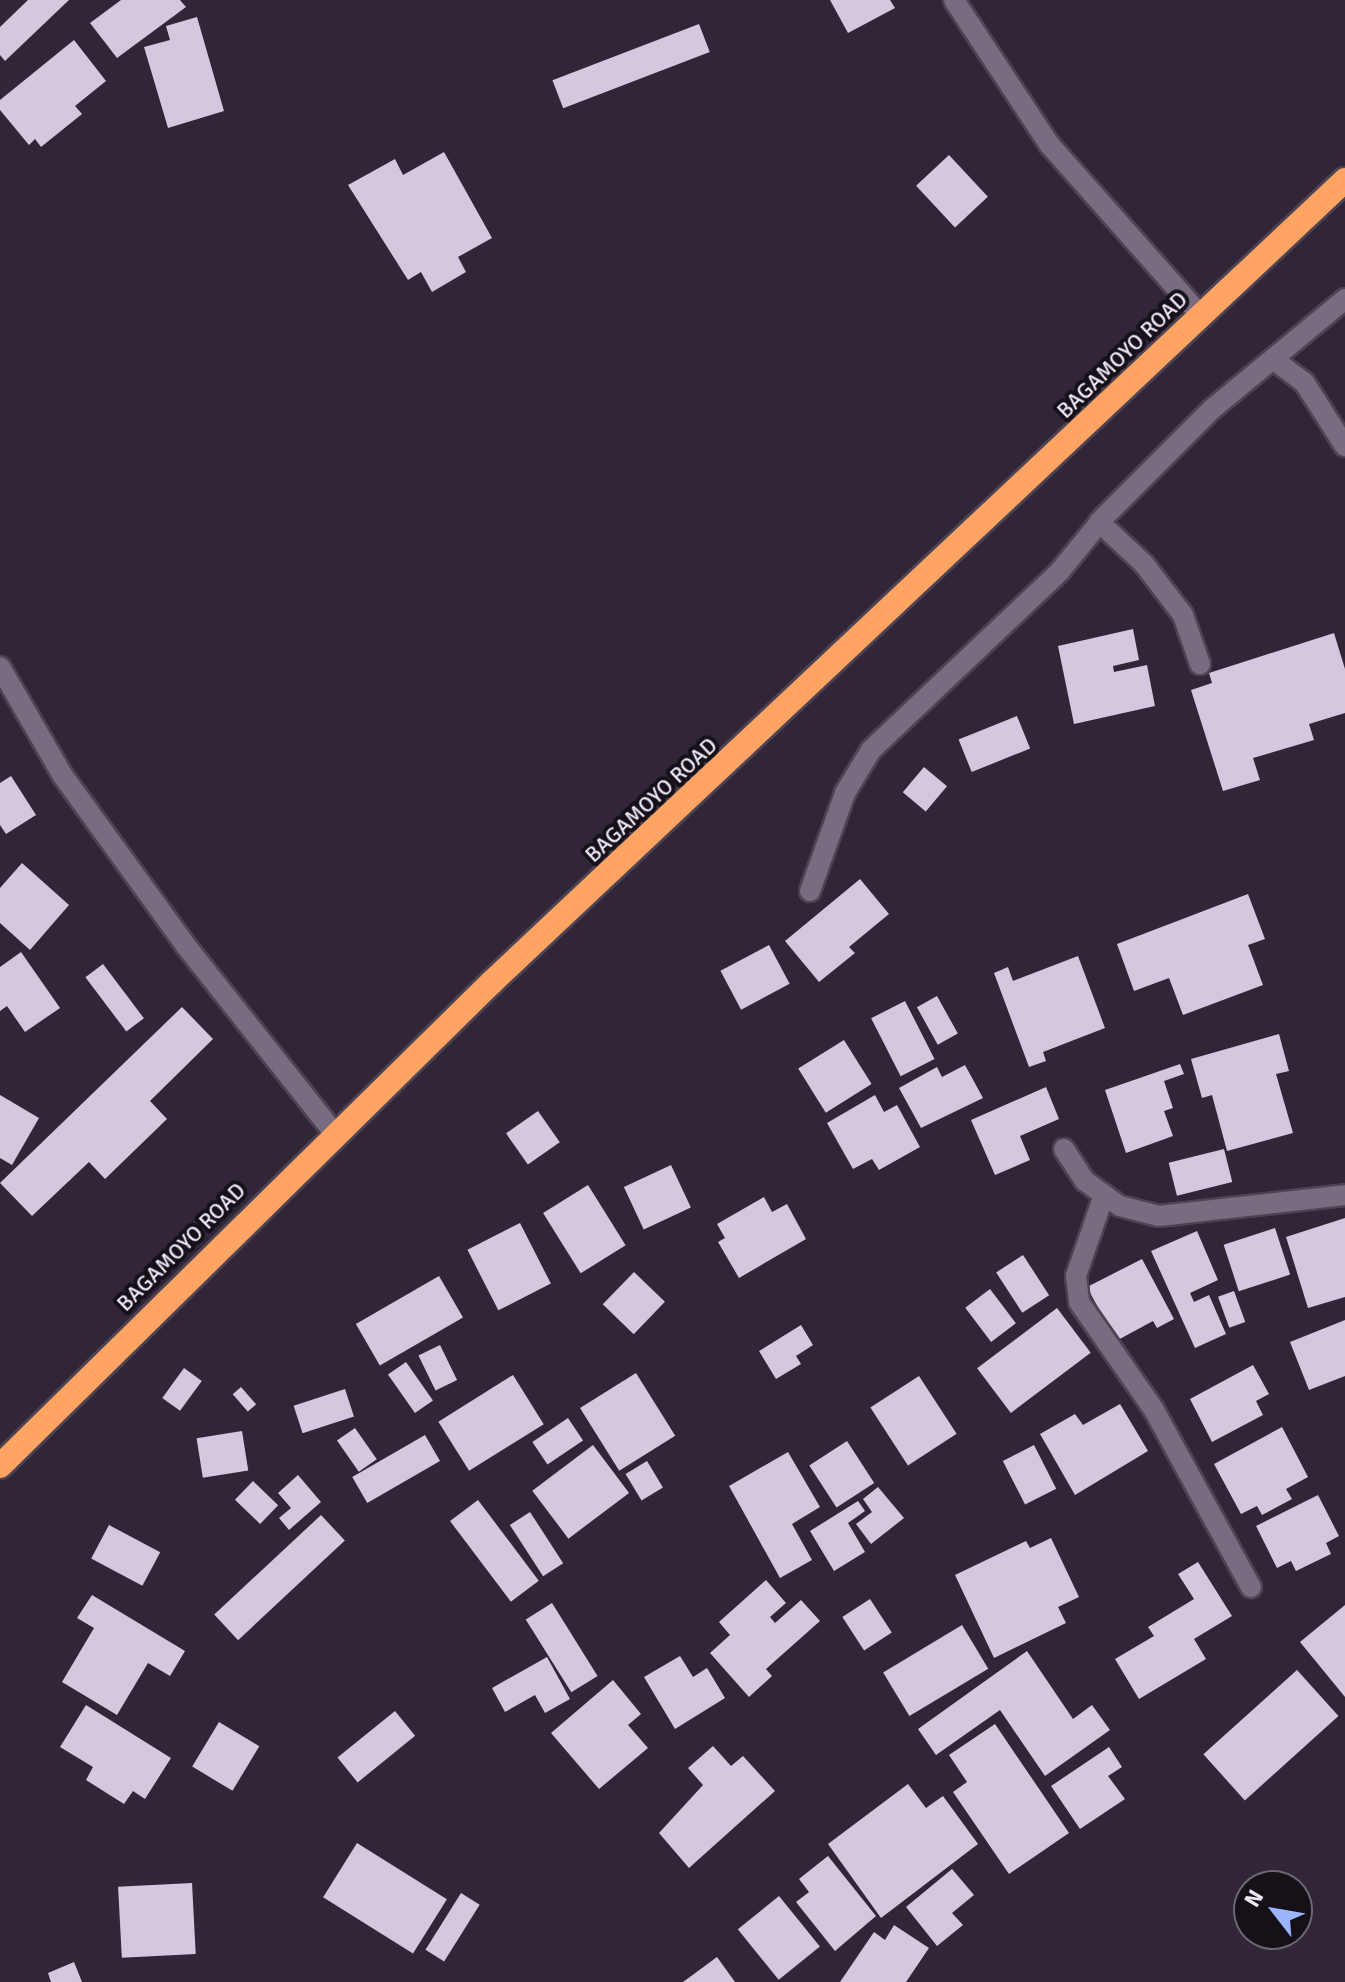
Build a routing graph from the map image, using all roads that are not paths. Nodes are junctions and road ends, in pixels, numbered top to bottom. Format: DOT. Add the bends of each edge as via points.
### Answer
graph roads {
  1 [pos="954,0"];
  2 [pos="1345,180"];
  3 [pos="1345,299"];
  4 [pos="1201,316"];
  5 [pos="1273,359"];
  6 [pos="1345,446"];
  7 [pos="1099,522"];
  8 [pos="1200,664"];
  9 [pos="0,667"];
  10 [pos="810,891"];
  11 [pos="334,1133"];
  12 [pos="1064,1149"];
  13 [pos="1104,1195"];
  14 [pos="1345,1195"];
  15 [pos="0,1466"];
  16 [pos="1251,1587"];
  1 -- 4 [label="street" via="1049,144"];
  2 -- 4 [label="highway, BAGAMOYO ROAD"];
  3 -- 5 [label="street"];
  4 -- 11 [label="highway, BAGAMOYO ROAD"];
  5 -- 6 [label="street" via="1304,382"];
  5 -- 7 [label="street" via="1211,410"];
  7 -- 8 [label="street" via="1144,564 1183,615"];
  7 -- 10 [label="street" via="1060,571 871,750 845,793"];
  9 -- 11 [label="street" via="63,776 186,946"];
  11 -- 15 [label="highway, BAGAMOYO ROAD"];
  12 -- 13 [label="street" via="1085,1181"];
  13 -- 14 [label="street" via="1120,1206 1159,1216"];
  13 -- 16 [label="street" via="1076,1276 1079,1302 1154,1410"];
}
